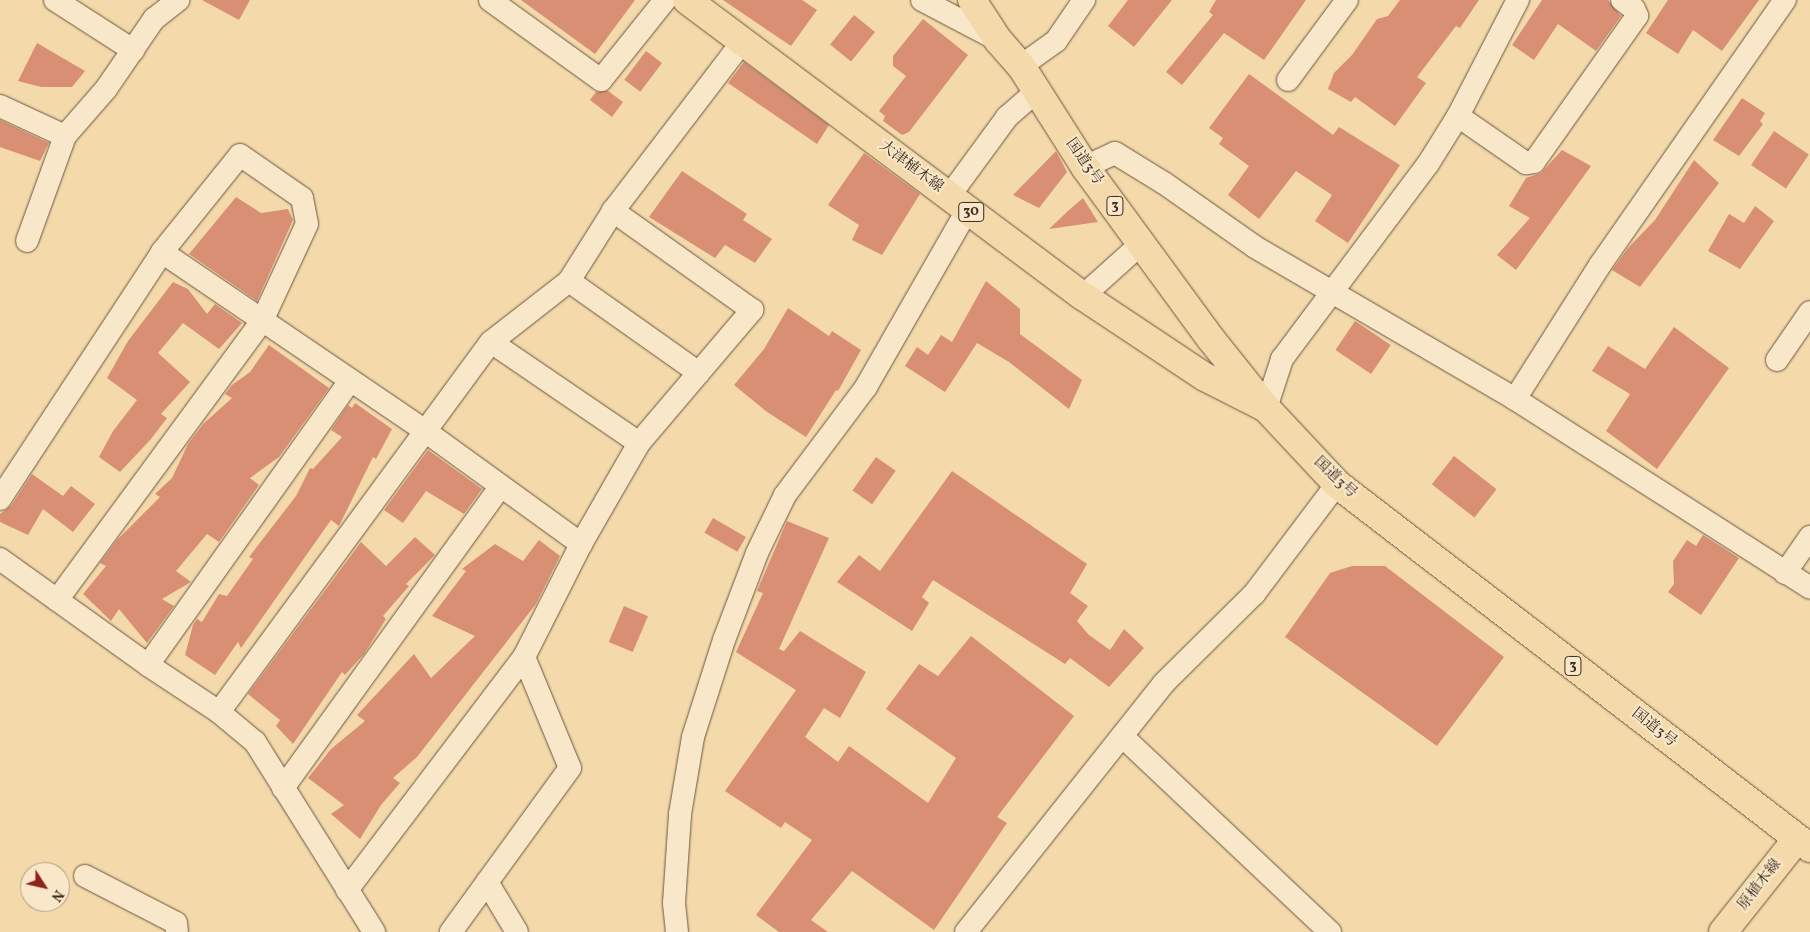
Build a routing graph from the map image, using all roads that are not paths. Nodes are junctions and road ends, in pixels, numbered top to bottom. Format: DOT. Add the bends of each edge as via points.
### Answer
graph roads {
  1 [pos="55,0"];
  2 [pos="178,0"];
  3 [pos="490,0"];
  4 [pos="665,0"];
  5 [pos="687,0"];
  6 [pos="922,0"];
  7 [pos="972,0"];
  8 [pos="1084,0"];
  9 [pos="1347,0"];
  10 [pos="1518,0"];
  11 [pos="1622,0"];
  12 [pos="1785,0"];
  13 [pos="998,40"];
  14 [pos="743,41"];
  15 [pos="133,50"];
  16 [pos="1020,66"];
  17 [pos="1288,80"];
  18 [pos="1036,91"];
  19 [pos="0,106"];
  20 [pos="1458,116"];
  21 [pos="65,136"];
  22 [pos="1085,166"];
  23 [pos="959,202"];
  24 [pos="613,211"];
  25 [pos="27,241"];
  26 [pos="1142,242"];
  27 [pos="162,252"];
  28 [pos="569,281"];
  29 [pos="1331,289"];
  30 [pos="1082,296"];
  31 [pos="1810,312"];
  32 [pos="262,321"];
  33 [pos="491,342"];
  34 [pos="1777,360"];
  35 [pos="699,373"];
  36 [pos="349,382"];
  37 [pos="1515,399"];
  38 [pos="1266,408"];
  39 [pos="425,431"];
  40 [pos="639,443"];
  41 [pos="1337,484"];
  42 [pos="500,487"];
  43 [pos="0,499"];
  44 [pos="1810,537"];
  45 [pos="581,544"];
  46 [pos="0,559"];
  47 [pos="1785,573"];
  48 [pos="1810,588"];
  49 [pos="56,600"];
  50 [pos="524,658"];
  51 [pos="148,665"];
  52 [pos="219,712"];
  53 [pos="1122,736"];
  54 [pos="283,788"];
  55 [pos="1806,838"];
  56 [pos="85,876"];
  57 [pos="487,882"];
  58 [pos="347,890"];
  59 [pos="177,932"];
  60 [pos="374,932"];
  61 [pos="452,932"];
  62 [pos="517,932"];
  63 [pos="677,932"];
  64 [pos="966,932"];
  65 [pos="1330,932"];
  66 [pos="1723,932"];
  1 -- 15 [label="street"];
  2 -- 15 [label="street" via="154,19"];
  3 -- 4 [label="street" via="601,80"];
  5 -- 14 [label="main road, 大津植木線 / 30"];
  6 -- 13 [label="street"];
  7 -- 13 [label="main road, 国道3号 / 3"];
  8 -- 16 [label="street" via="1056,41"];
  9 -- 17 [label="street"];
  10 -- 20 [label="street"];
  11 -- 20 [label="street" via="1634,9 1637,16 1534,162 1526,163"];
  12 -- 37 [label="street" via="1600,265"];
  13 -- 16 [label="main road, 国道3号 / 3"];
  14 -- 23 [label="main road, 大津植木線 / 30"];
  14 -- 24 [label="street"];
  15 -- 21 [label="street" via="106,89"];
  16 -- 18 [label="main road, 国道3号 / 3"];
  18 -- 22 [label="main road, 国道3号 / 3"];
  18 -- 23 [label="street" via="1007,117"];
  19 -- 21 [label="street"];
  20 -- 29 [label="street" via="1418,179"];
  21 -- 25 [label="street"];
  22 -- 26 [label="main road, 国道3号 / 3"];
  22 -- 29 [label="street" via="1115,153 1164,183 1254,247"];
  23 -- 30 [label="main road, 大津植木線 / 30"];
  23 -- 63 [label="street" via="866,387 786,495 757,553 724,640 693,737 680,814 674,903"];
  24 -- 28 [label="street"];
  24 -- 35 [label="street" via="752,310"];
  26 -- 30 [label="street"];
  26 -- 38 [label="main road, 国道3号 / 3"];
  27 -- 32 [label="street"];
  27 -- 32 [label="street" via="240,155 302,198 307,224"];
  27 -- 43 [label="street"];
  28 -- 33 [label="street"];
  28 -- 35 [label="street"];
  29 -- 37 [label="street"];
  29 -- 38 [label="street" via="1282,359"];
  30 -- 38 [label="main road, 大津植木線 / 30" via="1205,377"];
  31 -- 34 [label="street"];
  32 -- 36 [label="street"];
  32 -- 49 [label="street"];
  33 -- 39 [label="street"];
  33 -- 40 [label="street"];
  35 -- 40 [label="street"];
  36 -- 39 [label="street"];
  36 -- 51 [label="street"];
  37 -- 47 [label="street"];
  38 -- 41 [label="main road, 国道3号 / 3"];
  39 -- 42 [label="street"];
  39 -- 52 [label="street"];
  40 -- 45 [label="street"];
  41 -- 53 [label="street" via="1254,594 1164,683"];
  41 -- 55 [label="main road, 国道3号 / 3"];
  42 -- 45 [label="street"];
  42 -- 54 [label="street"];
  44 -- 47 [label="street"];
  45 -- 50 [label="street"];
  46 -- 49 [label="street"];
  47 -- 48 [label="street"];
  49 -- 51 [label="street"];
  50 -- 57 [label="street" via="570,768"];
  50 -- 58 [label="street"];
  51 -- 52 [label="street"];
  52 -- 54 [label="street" via="255,742"];
  53 -- 64 [label="street"];
  53 -- 65 [label="street"];
  54 -- 58 [label="street"];
  55 -- 66 [label="main road, 原植木線"];
  56 -- 59 [label="street" via="176,922"];
  57 -- 61 [label="street"];
  57 -- 62 [label="street"];
  58 -- 60 [label="street"];
}
